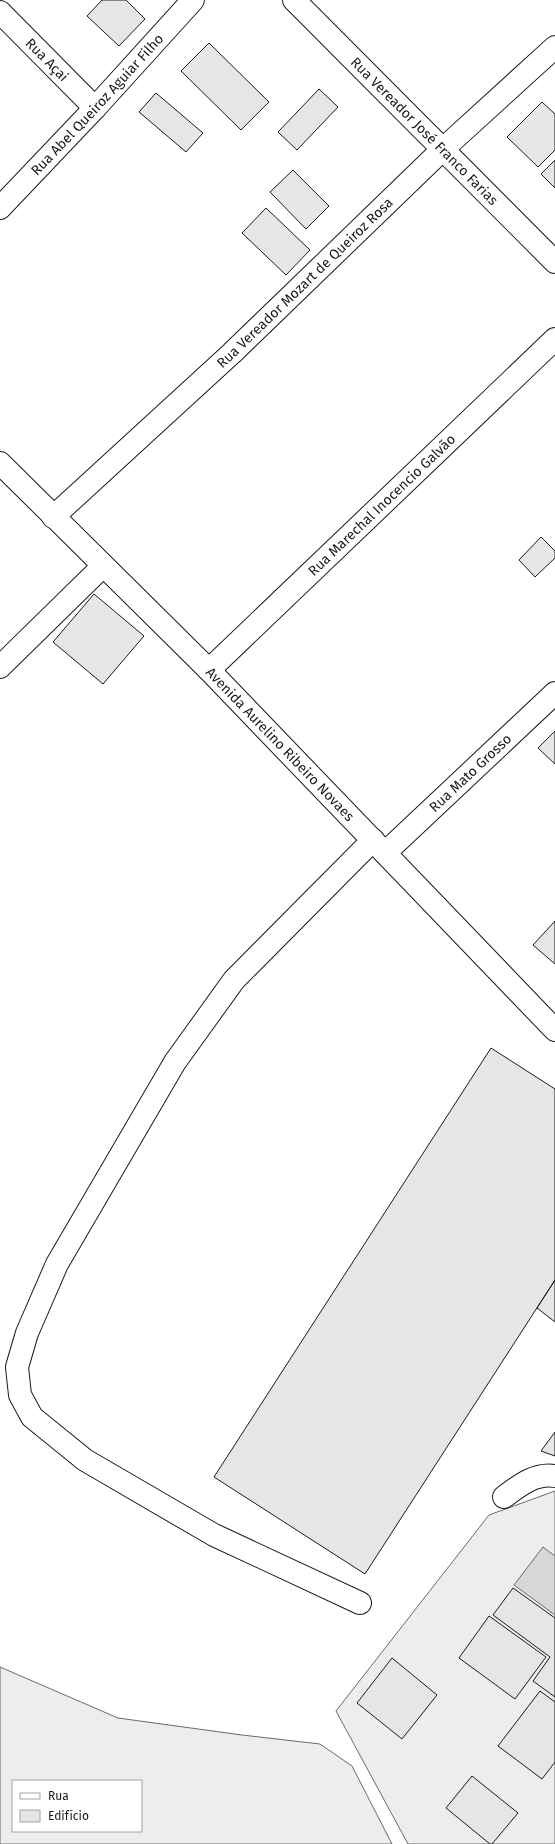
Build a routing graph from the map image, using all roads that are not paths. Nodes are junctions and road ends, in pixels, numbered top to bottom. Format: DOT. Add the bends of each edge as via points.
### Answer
graph roads {
  1 [pos="193,0"];
  2 [pos="294,0"];
  3 [pos="0,12"];
  4 [pos="555,47"];
  5 [pos="95,108"];
  6 [pos="442,150"];
  7 [pos="0,208"];
  8 [pos="555,262"];
  9 [pos="555,339"];
  10 [pos="0,463"];
  11 [pos="53,517"];
  12 [pos="103,566"];
  13 [pos="0,667"];
  14 [pos="209,670"];
  15 [pos="555,693"];
  16 [pos="379,847"];
  17 [pos="555,1030"];
  18 [pos="555,1476"];
  19 [pos="504,1497"];
  20 [pos="360,1603"];
  1 -- 5 [label="street, Rua Abel Queiroz Aguiar Filho"];
  2 -- 6 [label="street, Rua Vereador José Franco Farias"];
  3 -- 5 [label="street, Rua Açai"];
  4 -- 6 [label="street, Rua Vereador Mozart de Queiroz Rosa"];
  5 -- 7 [label="street, Rua Abel Queiroz Aguiar Filho"];
  6 -- 8 [label="street, Rua Vereador José Franco Farias"];
  6 -- 11 [label="street, Rua Vereador Mozart de Queiroz Rosa" via="232,353"];
  9 -- 14 [label="street, Rua Marechal Inocencio Galvão"];
  10 -- 11 [label="street, Avenida Aurelino Ribeiro Novaes"];
  11 -- 12 [label="street, Avenida Aurelino Ribeiro Novaes"];
  12 -- 13 [label="street"];
  12 -- 14 [label="street, Avenida Aurelino Ribeiro Novaes"];
  14 -- 16 [label="street, Avenida Aurelino Ribeiro Novaes"];
  15 -- 16 [label="street, Rua Mato Grosso"];
  16 -- 17 [label="street, Avenida Aurelino Ribeiro Novaes"];
  16 -- 20 [label="street, Rua Mato Grosso" via="234,980 175,1062 57,1264 27,1333 17,1367 20,1395 32,1417 85,1460 214,1535"];
  18 -- 19 [label="street" via="545,1475 524,1482"];
}
